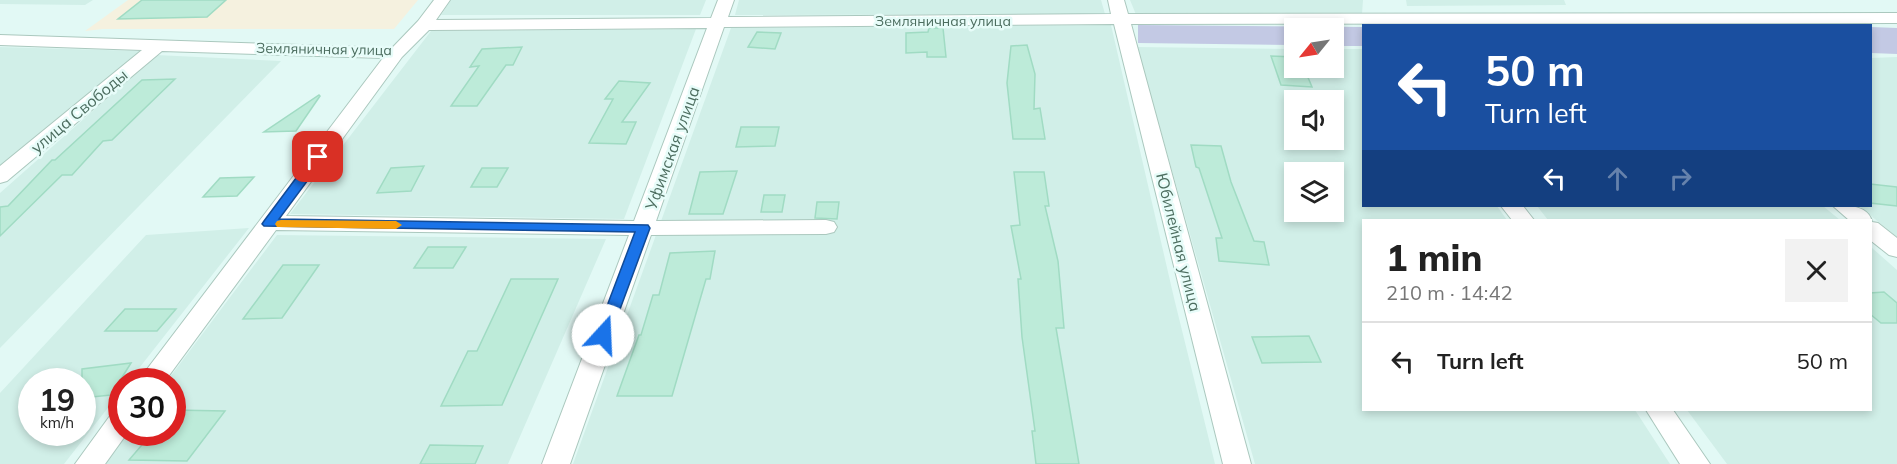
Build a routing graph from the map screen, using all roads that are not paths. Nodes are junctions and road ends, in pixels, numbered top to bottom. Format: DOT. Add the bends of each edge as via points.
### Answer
graph roads {
  1 [pos="442,0"];
  2 [pos="726,0"];
  3 [pos="1378,0"];
  4 [pos="1119,10"];
  5 [pos="1897,18"];
  6 [pos="718,22"];
  7 [pos="1380,22"];
  8 [pos="1622,22"];
  9 [pos="424,25"];
  10 [pos="0,40"];
  11 [pos="158,45"];
  12 [pos="396,52"];
  13 [pos="0,177"];
  14 [pos="1513,207"];
  15 [pos="1845,207"];
  16 [pos="1522,219"];
  17 [pos="1861,219"];
  18 [pos="269,224"];
  19 [pos="826,227"];
  20 [pos="643,228"];
  21 [pos="1872,230"];
  22 [pos="1897,250"];
  23 [pos="161,368"];
  24 [pos="1660,411"];
  25 [pos="108,439"];
  26 [pos="89,464"];
  27 [pos="556,464"];
  28 [pos="1237,464"];
  29 [pos="1696,464"];
  1 -- 9 [label="street"];
  2 -- 6 [label="street, Уфимская улица"];
  3 -- 7 [label="street"];
  4 -- 6 [label="street, Земляничная улица"];
  4 -- 7 [label="street, Земляничная улица"];
  4 -- 28 [label="street, Юбилейная улица"];
  5 -- 8 [label="street, Земляничная улица"];
  6 -- 9 [label="street, Земляничная улица"];
  6 -- 20 [label="street, Уфимская улица"];
  7 -- 8 [label="street, Земляничная улица"];
  9 -- 12 [label="street, Земляничная улица"];
  10 -- 11 [label="street, Земляничная улица"];
  11 -- 12 [label="street, Земляничная улица"];
  11 -- 13 [label="street, улица Свободы"];
  12 -- 18 [label="street"];
  14 -- 16 [label="street"];
  15 -- 17 [label="street"];
  18 -- 20 [label="street"];
  18 -- 23 [label="street"];
  19 -- 20 [label="street"];
  20 -- 27 [label="street, Уфимская улица"];
  21 -- 22 [label="street"];
  24 -- 29 [label="street"];
  25 -- 26 [label="street"];
}
